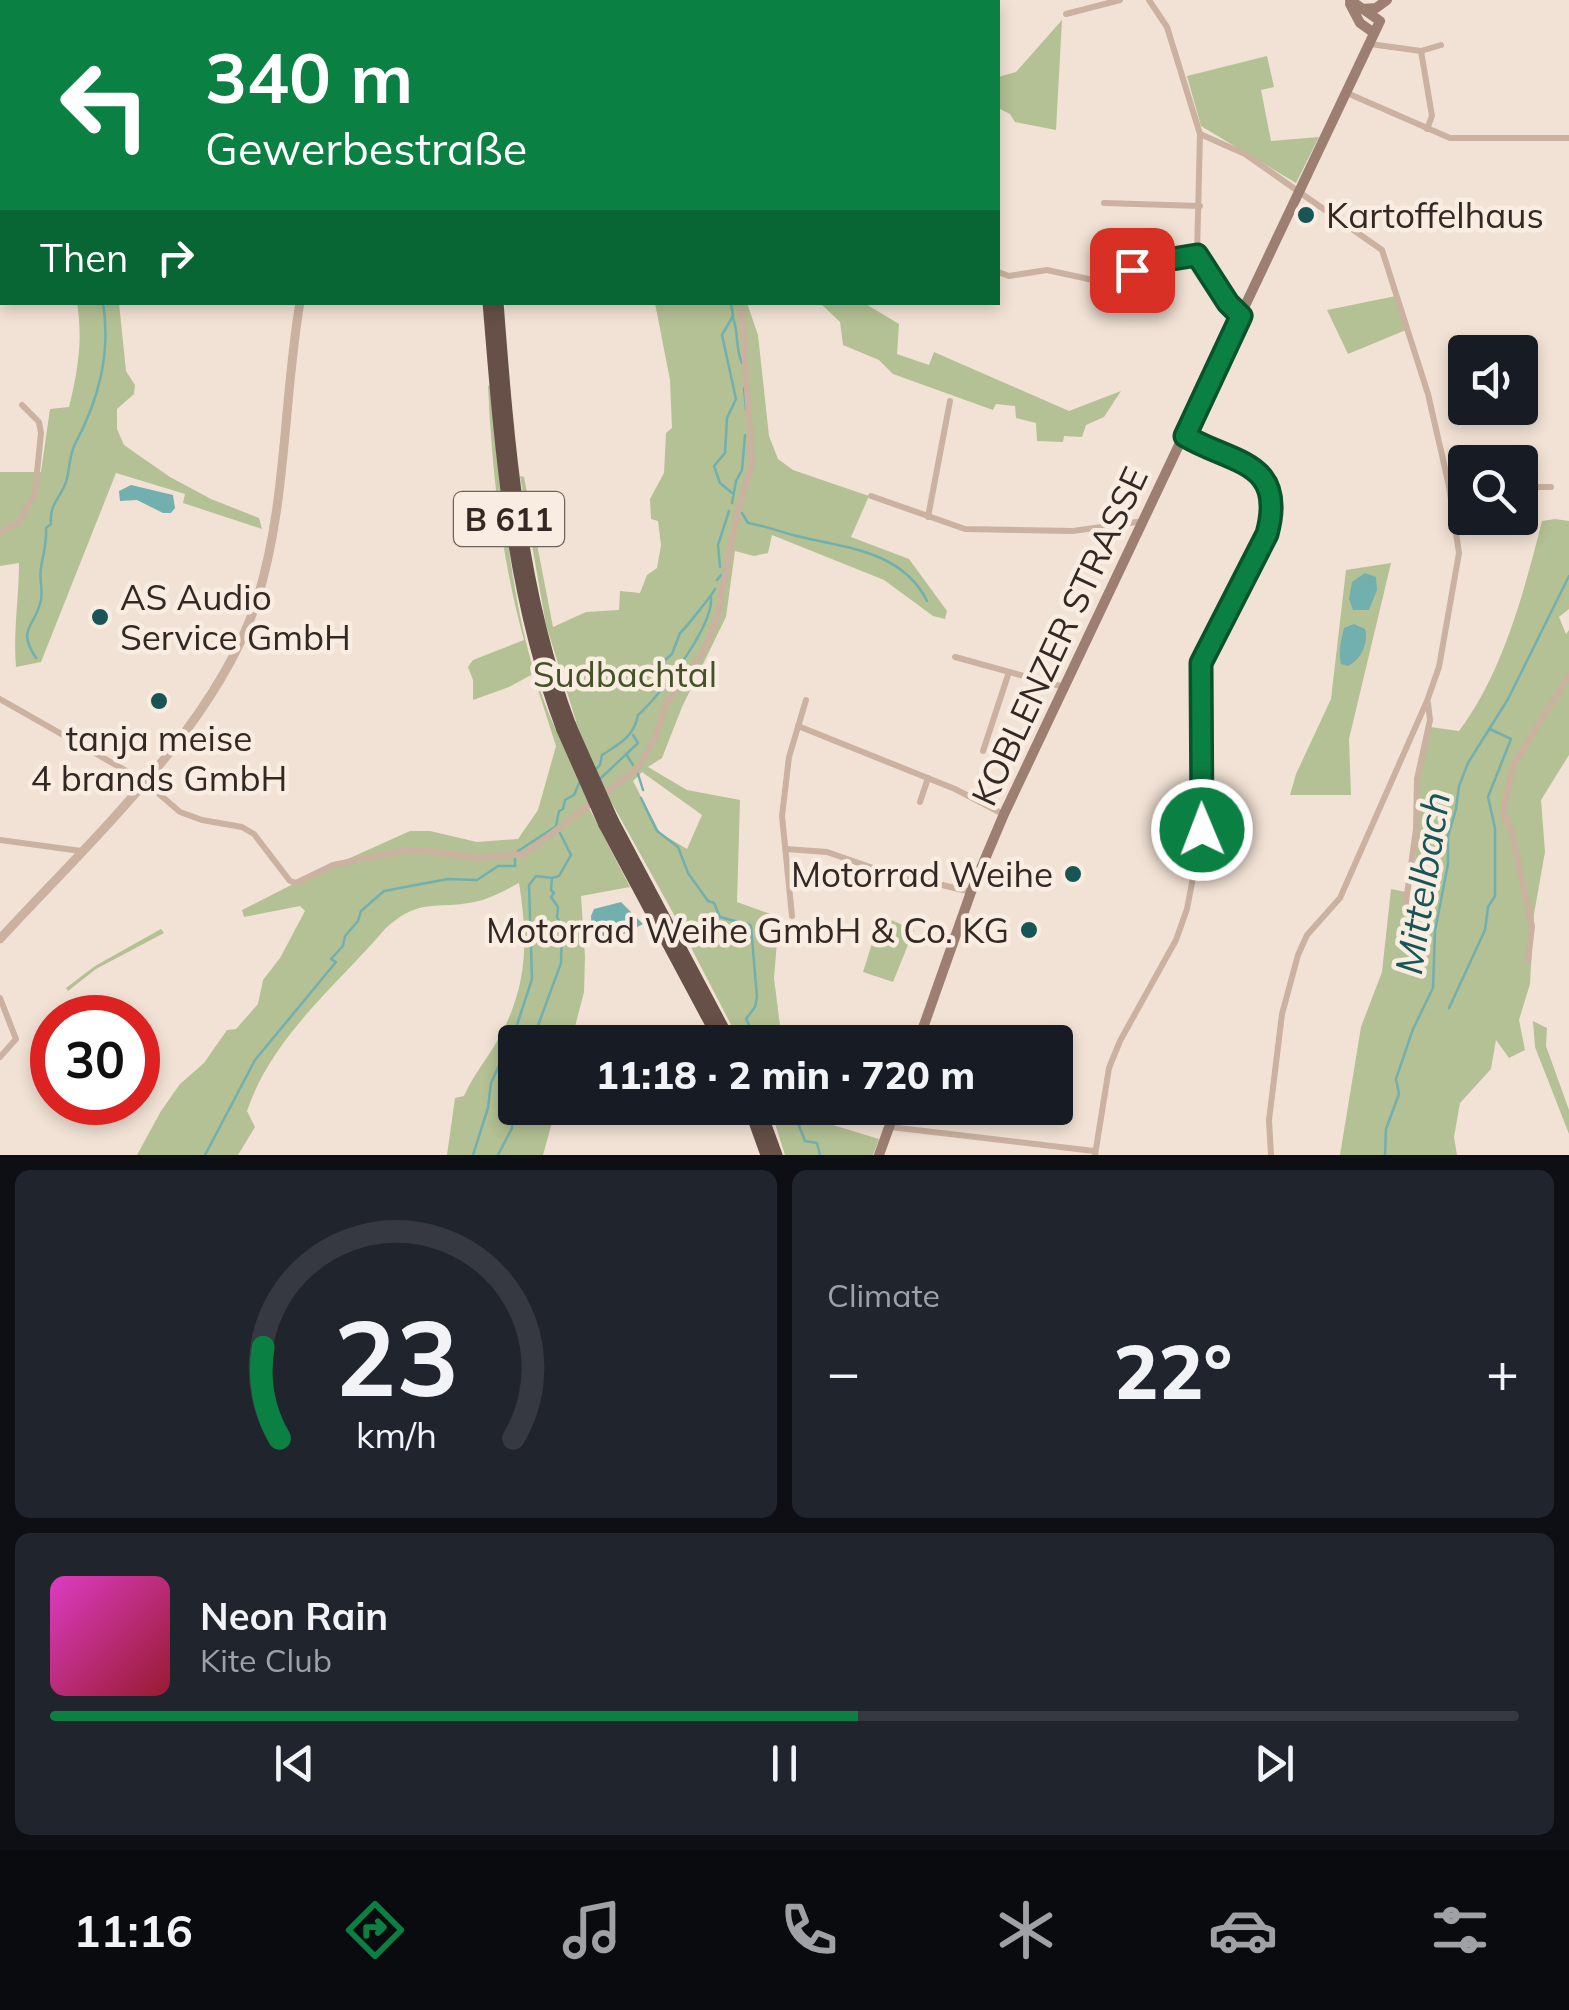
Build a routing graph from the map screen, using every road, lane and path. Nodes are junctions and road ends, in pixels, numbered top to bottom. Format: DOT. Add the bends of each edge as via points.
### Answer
graph roads {
  1 [pos="1120,0"];
  2 [pos="1150,0"];
  3 [pos="1349,0"];
  4 [pos="1388,0"];
  5 [pos="1361,9"];
  6 [pos="1066,14"];
  7 [pos="1380,21"];
  8 [pos="1371,39"];
  9 [pos="1441,44"];
  10 [pos="1421,51"];
  11 [pos="1347,92"];
  12 [pos="1427,129"];
  13 [pos="1200,134"];
  14 [pos="1569,138"];
  15 [pos="1300,192"];
  16 [pos="1104,202"];
  17 [pos="1200,206"];
  18 [pos="1197,255"];
  19 [pos="1000,273"];
  20 [pos="300,305"];
  21 [pos="488,305"];
  22 [pos="498,305"];
  23 [pos="741,305"];
  24 [pos="1241,316"];
  25 [pos="950,401"];
  26 [pos="22,405"];
  27 [pos="1185,436"];
  28 [pos="1448,482"];
  29 [pos="1538,487"];
  30 [pos="1551,487"];
  31 [pos="871,496"];
  32 [pos="928,517"];
  33 [pos="1145,521"];
  34 [pos="0,533"];
  35 [pos="1456,535"];
  36 [pos="955,657"];
  37 [pos="1009,672"];
  38 [pos="1569,674"];
  39 [pos="1065,687"];
  40 [pos="0,698"];
  41 [pos="806,700"];
  42 [pos="1428,701"];
  43 [pos="798,726"];
  44 [pos="567,728"];
  45 [pos="984,751"];
  46 [pos="928,778"];
  47 [pos="144,782"];
  48 [pos="920,802"];
  49 [pos="1004,814"];
  50 [pos="609,823"];
  51 [pos="0,840"];
  52 [pos="786,849"];
  53 [pos="81,851"];
  54 [pos="971,892"];
  55 [pos="1406,902"];
  56 [pos="792,916"];
  57 [pos="0,939"];
  58 [pos="1528,961"];
  59 [pos="0,998"];
  60 [pos="711,1025"];
  61 [pos="722,1025"];
  62 [pos="924,1025"];
  63 [pos="0,1057"];
  64 [pos="755,1125"];
  65 [pos="766,1125"];
  66 [pos="890,1127"];
  67 [pos="1094,1153"];
  68 [pos="766,1155"];
  69 [pos="777,1155"];
  70 [pos="880,1155"];
  71 [pos="1270,1155"];
  1 -- 6 [label="street"];
  2 -- 13 [label="street" via="1167,28"];
  3 -- 5 [label="main road"];
  3 -- 8 [label="main road"];
  4 -- 5 [label="main road"];
  4 -- 7 [label="street, KOBLENZER STRASSE"];
  5 -- 7 [label="main road"];
  7 -- 8 [label="main road, KOBLENZER STRASSE"];
  8 -- 10 [label="street"];
  8 -- 11 [label="main road, KOBLENZER STRASSE"];
  9 -- 10 [label="street"];
  10 -- 12 [label="street" via="1432,116"];
  11 -- 12 [label="street"];
  11 -- 15 [label="main road, KOBLENZER STRASSE"];
  12 -- 14 [label="street" via="1450,138"];
  13 -- 15 [label="street" via="1245,154"];
  13 -- 17 [label="street"];
  15 -- 24 [label="main road, KOBLENZER STRASSE"];
  15 -- 28 [label="street" via="1382,250"];
  16 -- 17 [label="street"];
  17 -- 18 [label="street"];
  18 -- 19 [label="street" via="1093,280 1046,270"];
  18 -- 24 [label="street"];
  20 -- 47 [label="street" via="274,527 257,599 229,665"];
  21 -- 44 [label="highway, B 611" via="512,534 531,629"];
  22 -- 44 [label="highway, B 611" via="524,550"];
  23 -- 47 [label="street" via="752,462 717,619 702,654 666,704 638,768 615,787 525,854 477,858 402,851 333,865 296,883 254,834 180,812"];
  24 -- 27 [label="main road, KOBLENZER STRASSE"];
  25 -- 32 [label="street"];
  26 -- 34 [label="street" via="41,432 35,492 19,522"];
  27 -- 33 [label="main road, KOBLENZER STRASSE"];
  27 -- 67 [label="street" via="1252,466 1271,494 1272,514 1201,663 1202,830 1186,909 1108,1068"];
  29 -- 30 [label="street"];
  31 -- 32 [label="street"];
  32 -- 33 [label="street" via="965,529 1001,530 1073,531"];
  33 -- 39 [label="main road, KOBLENZER STRASSE"];
  35 -- 42 [label="street" via="1459,553"];
  36 -- 37 [label="street"];
  37 -- 39 [label="street"];
  37 -- 45 [label="street"];
  38 -- 58 [label="street" via="1513,766 1503,812 1532,926"];
  39 -- 49 [label="main road, KOBLENZER STRASSE"];
  40 -- 47 [label="street"];
  41 -- 43 [label="street"];
  42 -- 55 [label="street"];
  42 -- 71 [label="street" via="1340,898 1298,954 1282,1014"];
  43 -- 46 [label="street"];
  43 -- 52 [label="street" via="782,816"];
  44 -- 50 [label="highway, B 611, bridge"];
  46 -- 48 [label="street"];
  46 -- 49 [label="street"];
  47 -- 53 [label="street"];
  49 -- 54 [label="main road, KOBLENZER STRASSE"];
  50 -- 60 [label="highway, B 611"];
  50 -- 61 [label="highway, B 611"];
  51 -- 53 [label="street"];
  52 -- 54 [label="street" via="827,852"];
  52 -- 56 [label="street"];
  53 -- 57 [label="street"];
  54 -- 62 [label="main road, KOBLENZER STRASSE"];
  59 -- 63 [label="street" via="16,1039"];
  64 -- 68 [label="highway"];
  65 -- 69 [label="highway"];
  66 -- 67 [label="street"];
  66 -- 70 [label="main road"];
}
